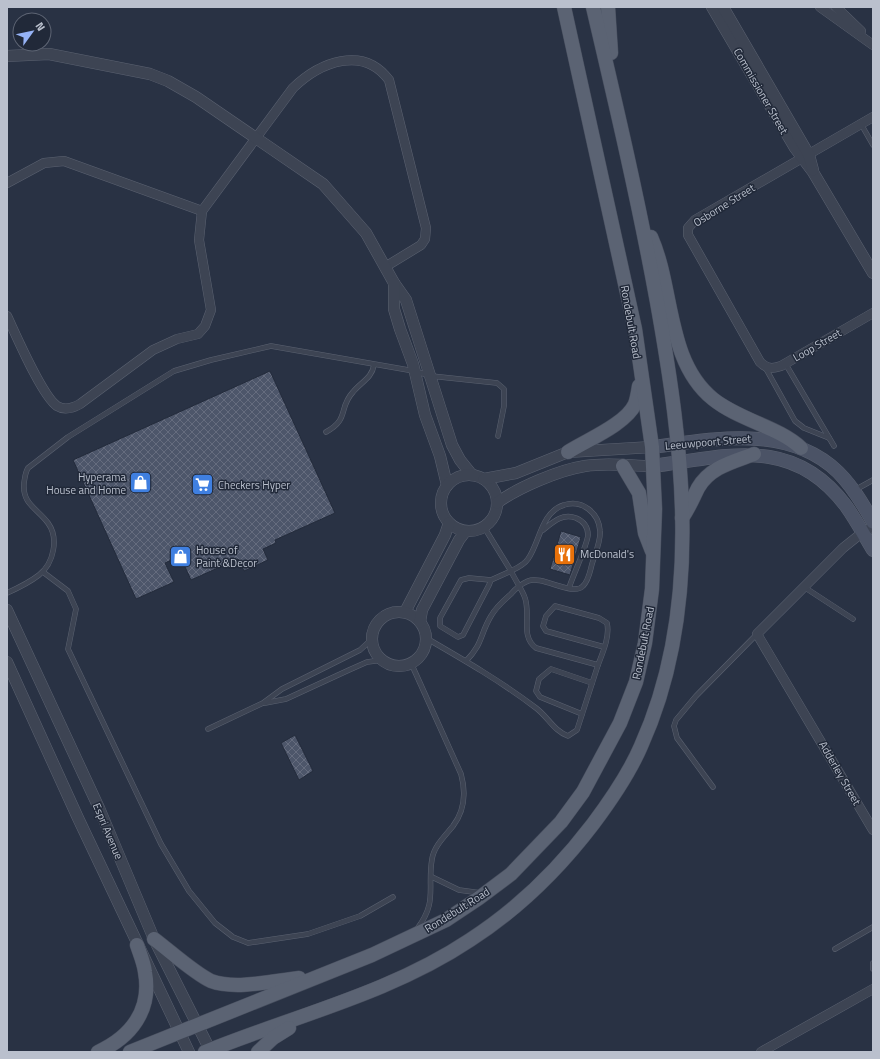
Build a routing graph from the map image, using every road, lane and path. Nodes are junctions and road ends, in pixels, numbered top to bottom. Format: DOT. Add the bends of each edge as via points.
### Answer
graph roads {
  1 [pos="564,7"];
  2 [pos="593,7"];
  3 [pos="608,7"];
  4 [pos="712,7"];
  5 [pos="723,7"];
  6 [pos="731,7"];
  7 [pos="820,7"];
  8 [pos="836,7"];
  9 [pos="733,24"];
  10 [pos="873,44"];
  11 [pos="7,56"];
  12 [pos="618,112"];
  13 [pos="873,117"];
  14 [pos="861,124"];
  15 [pos="256,137"];
  16 [pos="873,144"];
  17 [pos="805,157"];
  18 [pos="7,183"];
  19 [pos="202,211"];
  20 [pos="641,217"];
  21 [pos="385,267"];
  22 [pos="873,273"];
  23 [pos="394,283"];
  24 [pos="873,313"];
  25 [pos="7,316"];
  26 [pos="785,363"];
  27 [pos="374,365"];
  28 [pos="762,365"];
  29 [pos="414,371"];
  30 [pos="431,376"];
  31 [pos="641,376"];
  32 [pos="326,432"];
  33 [pos="498,436"];
  34 [pos="829,438"];
  35 [pos="678,444"];
  36 [pos="834,446"];
  37 [pos="652,447"];
  38 [pos="801,448"];
  39 [pos="568,452"];
  40 [pos="754,454"];
  41 [pos="680,462"];
  42 [pos="623,466"];
  43 [pos="653,466"];
  44 [pos="472,475"];
  45 [pos="484,479"];
  46 [pos="873,480"];
  47 [pos="447,485"];
  48 [pos="854,491"];
  49 [pos="497,503"];
  50 [pos="682,518"];
  51 [pos="873,522"];
  52 [pos="449,523"];
  53 [pos="484,528"];
  54 [pos="868,530"];
  55 [pos="541,531"];
  56 [pos="466,532"];
  57 [pos="873,550"];
  58 [pos="654,555"];
  59 [pos="511,571"];
  60 [pos="43,572"];
  61 [pos="490,580"];
  62 [pos="518,586"];
  63 [pos="804,587"];
  64 [pos="568,588"];
  65 [pos="7,593"];
  66 [pos="7,610"];
  67 [pos="405,612"];
  68 [pos="853,619"];
  69 [pos="420,622"];
  70 [pos="757,634"];
  71 [pos="426,638"];
  72 [pos="372,639"];
  73 [pos="604,647"];
  74 [pos="383,660"];
  75 [pos="466,661"];
  76 [pos="7,662"];
  77 [pos="411,663"];
  78 [pos="598,665"];
  79 [pos="592,683"];
  80 [pos="262,703"];
  81 [pos="582,714"];
  82 [pos="208,729"];
  83 [pos="713,787"];
  84 [pos="873,830"];
  85 [pos="432,877"];
  86 [pos="486,893"];
  87 [pos="393,897"];
  88 [pos="873,927"];
  89 [pos="410,938"];
  90 [pos="154,939"];
  91 [pos="137,945"];
  92 [pos="835,949"];
  93 [pos="873,963"];
  94 [pos="873,969"];
  95 [pos="318,976"];
  96 [pos="873,989"];
  97 [pos="334,1005"];
  98 [pos="198,1024"];
  99 [pos="179,1031"];
  100 [pos="209,1051"];
  101 [pos="98,1052"];
  102 [pos="130,1052"];
  103 [pos="189,1052"];
  104 [pos="258,1052"];
  105 [pos="761,1052"];
  1 -- 31 [label="main road, Rondebult Road" via="634,329"];
  2 -- 12 [label="main road"];
  3 -- 12 [label="main road"];
  4 -- 17 [label="street, Commissioner Street"];
  5 -- 9 [label="street, Commissioner Street"];
  6 -- 9 [label="street"];
  7 -- 10 [label="street"];
  8 -- 10 [label="street"];
  9 -- 17 [label="street, Commissioner Street"];
  11 -- 15 [label="street" via="49,54 150,74 196,97"];
  12 -- 20 [label="main road"];
  13 -- 14 [label="street, Osborne Street"];
  14 -- 16 [label="lane"];
  14 -- 17 [label="street, Osborne Street"];
  15 -- 19 [label="street"];
  15 -- 21 [label="street" via="323,184 366,232"];
  15 -- 21 [label="street" via="293,88 312,72 355,59 375,65 383,72 393,91 426,228 425,239 421,245"];
  17 -- 22 [label="street, Commissioner Street"];
  17 -- 28 [label="street, Osborne Street" via="695,220 688,228 688,239"];
  18 -- 19 [label="street" via="44,163 64,161"];
  19 -- 25 [label="street" via="199,240 211,310 205,326 198,334 177,339 153,350 80,404 65,409 51,400"];
  20 -- 35 [label="main road" via="664,342"];
  20 -- 38 [label="main road" via="663,269 680,348 698,384 720,404 789,439"];
  21 -- 23 [label="street"];
  23 -- 29 [label="street" via="394,309"];
  23 -- 30 [label="street" via="406,300"];
  24 -- 26 [label="street, Loop Street"];
  26 -- 28 [label="street, Loop Street" via="774,368"];
  26 -- 34 [label="lane"];
  27 -- 29 [label="lane"];
  27 -- 32 [label="lane" via="373,372 346,400 340,422"];
  27 -- 60 [label="lane" via="271,346 210,360 174,371 68,437 32,463 25,473 23,493 48,523 55,537 54,550"];
  28 -- 34 [label="lane" via="795,421 804,428"];
  29 -- 30 [label="lane"];
  29 -- 47 [label="street"];
  30 -- 33 [label="lane" via="498,383 504,389 504,406"];
  30 -- 44 [label="street" via="452,445"];
  31 -- 37 [label="main road, Rondebult Road"];
  31 -- 39 [label="main road" via="636,403 631,411 618,423"];
  34 -- 36 [label="lane"];
  35 -- 37 [label="main road, Leeuwpoort Street"];
  35 -- 38 [label="main road, Leeuwpoort Street" via="746,437"];
  35 -- 41 [label="main road"];
  37 -- 39 [label="street"];
  37 -- 43 [label="main road, Rondebult Road"];
  38 -- 48 [label="main road, Leeuwpoort Street" via="837,472"];
  39 -- 45 [label="street" via="516,473"];
  40 -- 41 [label="main road, Leeuwpoort Street"];
  40 -- 50 [label="main road" via="719,467 711,473 699,487"];
  40 -- 54 [label="main road, Leeuwpoort Street" via="775,456 816,476"];
  41 -- 43 [label="main road, Leeuwpoort Street"];
  41 -- 50 [label="main road"];
  42 -- 43 [label="street"];
  42 -- 49 [label="street" via="604,464 569,470 516,490"];
  42 -- 58 [label="main road" via="639,493 645,533"];
  43 -- 58 [label="main road, Rondebult Road"];
  44 -- 45 [label="street"];
  44 -- 47 [label="street" via="460,476"];
  45 -- 49 [label="street" via="493,488"];
  46 -- 48 [label="lane"];
  47 -- 52 [label="street" via="442,493 440,506"];
  48 -- 51 [label="main road, Leeuwpoort Street"];
  49 -- 53 [label="street" via="493,518"];
  50 -- 97 [label="main road" via="678,601 673,642 661,692 640,748 608,805 555,872 494,924 424,968"];
  52 -- 56 [label="street"];
  52 -- 67 [label="street"];
  53 -- 56 [label="street"];
  53 -- 59 [label="lane"];
  54 -- 57 [label="main road, Leeuwpoort Street"];
  54 -- 63 [label="street" via="843,548"];
  55 -- 59 [label="lane" via="528,559"];
  55 -- 64 [label="lane" via="566,516 581,520 586,525 588,536"];
  55 -- 64 [label="lane" via="550,513 565,504 583,505 598,521 599,539 589,577 584,586"];
  56 -- 69 [label="street" via="459,540 422,610"];
  58 -- 86 [label="main road, Rondebult Road" via="645,643 636,682 620,723 583,792 561,822 511,874"];
  59 -- 61 [label="lane"];
  59 -- 62 [label="lane"];
  60 -- 65 [label="lane"];
  60 -- 87 [label="lane" via="68,591 76,609 68,649 161,844 189,890 215,923 234,937 248,943 256,942 308,934 360,916"];
  61 -- 61 [label="lane" via="461,580 440,618 440,626 458,636 463,634"];
  62 -- 64 [label="lane" via="537,579"];
  62 -- 75 [label="lane" via="498,606 490,618 480,644"];
  62 -- 78 [label="lane" via="525,598 528,611 529,643 536,648"];
  63 -- 68 [label="lane"];
  63 -- 70 [label="street"];
  66 -- 90 [label="street, Espri Avenue" via="99,808"];
  67 -- 69 [label="street"];
  67 -- 72 [label="street" via="393,612 382,618 375,627"];
  69 -- 71 [label="street"];
  70 -- 83 [label="lane" via="696,696 674,726 677,738"];
  70 -- 84 [label="street, Adderley Street"];
  71 -- 75 [label="lane"];
  71 -- 77 [label="street" via="420,655"];
  72 -- 74 [label="street" via="375,650"];
  72 -- 80 [label="lane" via="360,650 282,689"];
  73 -- 73 [label="lane" via="546,631 543,626 550,610 555,606 607,622"];
  73 -- 78 [label="lane"];
  74 -- 77 [label="street" via="400,666"];
  74 -- 80 [label="lane" via="367,662 286,699"];
  75 -- 81 [label="lane" via="537,709 560,733 568,736 577,730"];
  76 -- 91 [label="street, Espri Avenue"];
  77 -- 85 [label="lane" via="461,774 465,791 461,810 454,825 440,841 432,858"];
  78 -- 79 [label="lane"];
  79 -- 81 [label="lane"];
  79 -- 81 [label="lane" via="551,669 539,679 536,691 540,697"];
  80 -- 82 [label="lane"];
  85 -- 86 [label="lane" via="459,890"];
  85 -- 89 [label="lane" via="430,905"];
  86 -- 89 [label="main road, Rondebult Road" via="446,920"];
  88 -- 92 [label="lane"];
  89 -- 95 [label="main road, Rondebult Road"];
  90 -- 95 [label="main road" via="201,976 222,984 235,985"];
  90 -- 98 [label="street, Espri Avenue"];
  91 -- 99 [label="street, Espri Avenue"];
  91 -- 101 [label="main road" via="145,972 146,988 140,1016 124,1037"];
  93 -- 94 [label="lane"];
  95 -- 98 [label="main road, Rondebult Road"];
  96 -- 105 [label="street"];
  97 -- 100 [label="main road"];
  97 -- 104 [label="main road" via="279,1033"];
  98 -- 99 [label="main road, Rondebult Road"];
  98 -- 100 [label="street, Espri Avenue"];
  99 -- 102 [label="main road, Rondebult Road"];
  99 -- 103 [label="street, Espri Avenue"];
}
